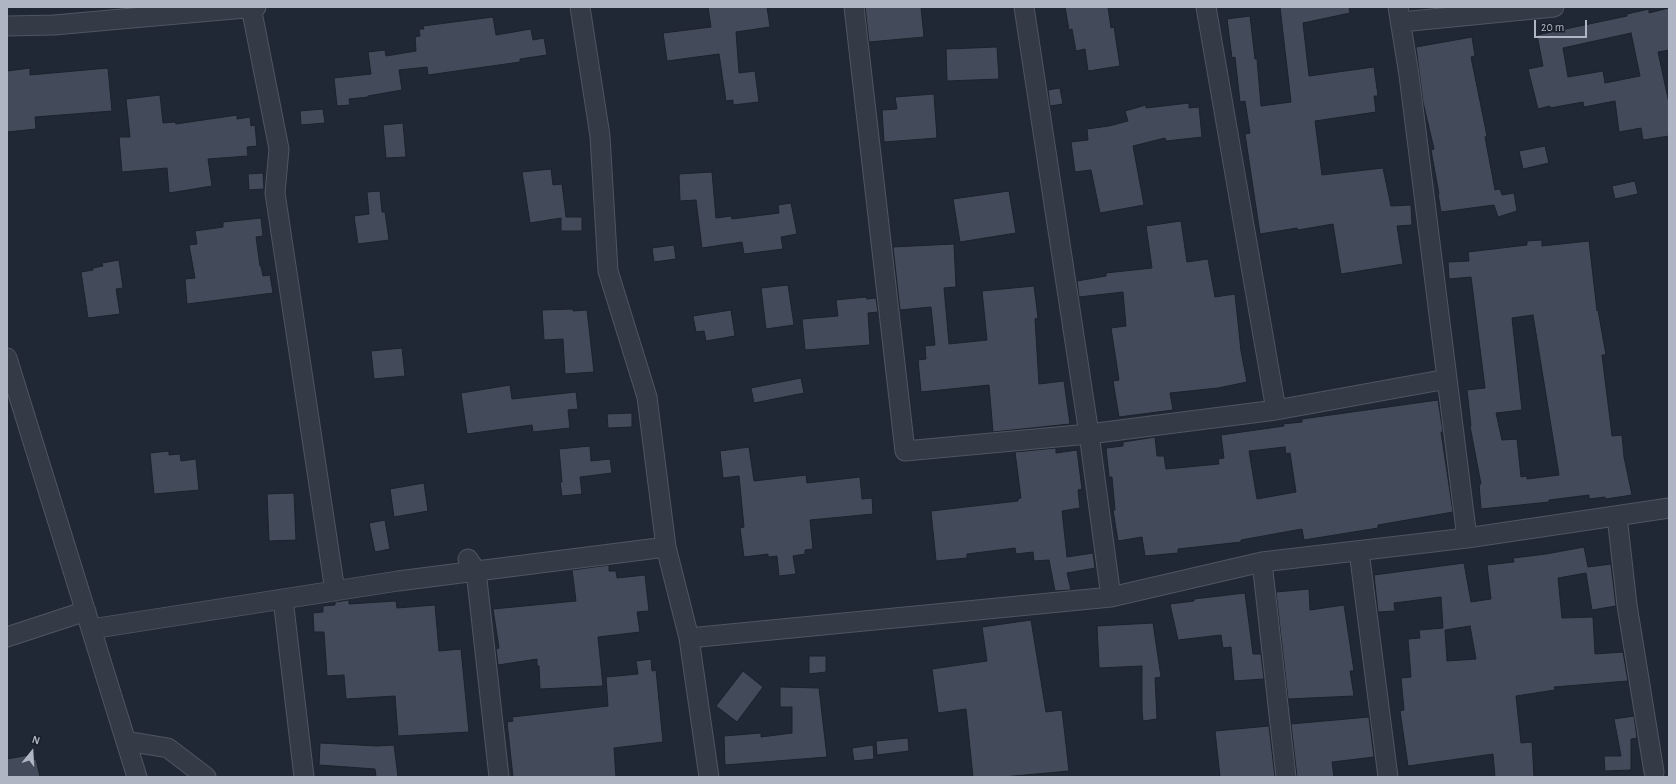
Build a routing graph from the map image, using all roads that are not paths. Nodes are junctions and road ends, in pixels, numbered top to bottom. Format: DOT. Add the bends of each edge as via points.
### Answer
graph roads {
  1 [pos="251,7"];
  2 [pos="256,7"];
  3 [pos="580,7"];
  4 [pos="854,7"];
  5 [pos="1024,7"];
  6 [pos="1206,7"];
  7 [pos="1554,7"];
  8 [pos="1399,15"];
  9 [pos="7,26"];
  10 [pos="7,358"];
  11 [pos="1447,379"];
  12 [pos="1276,410"];
  13 [pos="1089,434"];
  14 [pos="1669,508"];
  15 [pos="1617,516"];
  16 [pos="1467,538"];
  17 [pos="666,547"];
  18 [pos="1359,551"];
  19 [pos="1262,562"];
  20 [pos="472,565"];
  21 [pos="335,591"];
  22 [pos="1111,596"];
  23 [pos="284,599"];
  24 [pos="88,620"];
  25 [pos="7,637"];
  26 [pos="689,638"];
  27 [pos="126,741"];
  28 [pos="1659,773"];
  29 [pos="137,777"];
  30 [pos="206,777"];
  31 [pos="304,777"];
  32 [pos="499,777"];
  33 [pos="709,777"];
  34 [pos="1286,777"];
  35 [pos="1388,777"];
  1 -- 2 [label="street"];
  1 -- 9 [label="street" via="54,25"];
  1 -- 21 [label="street" via="280,149 275,193"];
  3 -- 17 [label="street" via="600,136 608,271 647,397"];
  4 -- 13 [label="street" via="906,451"];
  5 -- 13 [label="street"];
  6 -- 12 [label="street"];
  7 -- 8 [label="street"];
  8 -- 11 [label="street" via="1409,75"];
  10 -- 24 [label="street"];
  11 -- 12 [label="street"];
  11 -- 16 [label="street"];
  12 -- 13 [label="street"];
  13 -- 22 [label="street"];
  14 -- 15 [label="street"];
  15 -- 16 [label="street"];
  15 -- 28 [label="street" via="1627,605"];
  16 -- 18 [label="street"];
  17 -- 20 [label="street"];
  17 -- 26 [label="street"];
  18 -- 19 [label="street"];
  18 -- 35 [label="street"];
  19 -- 22 [label="street"];
  19 -- 34 [label="street"];
  20 -- 21 [label="street"];
  20 -- 32 [label="street"];
  21 -- 23 [label="street"];
  22 -- 26 [label="street"];
  23 -- 24 [label="street"];
  23 -- 31 [label="street"];
  24 -- 25 [label="street"];
  24 -- 27 [label="street"];
  26 -- 33 [label="street"];
  27 -- 29 [label="street"];
  27 -- 30 [label="street" via="168,748"];
}
